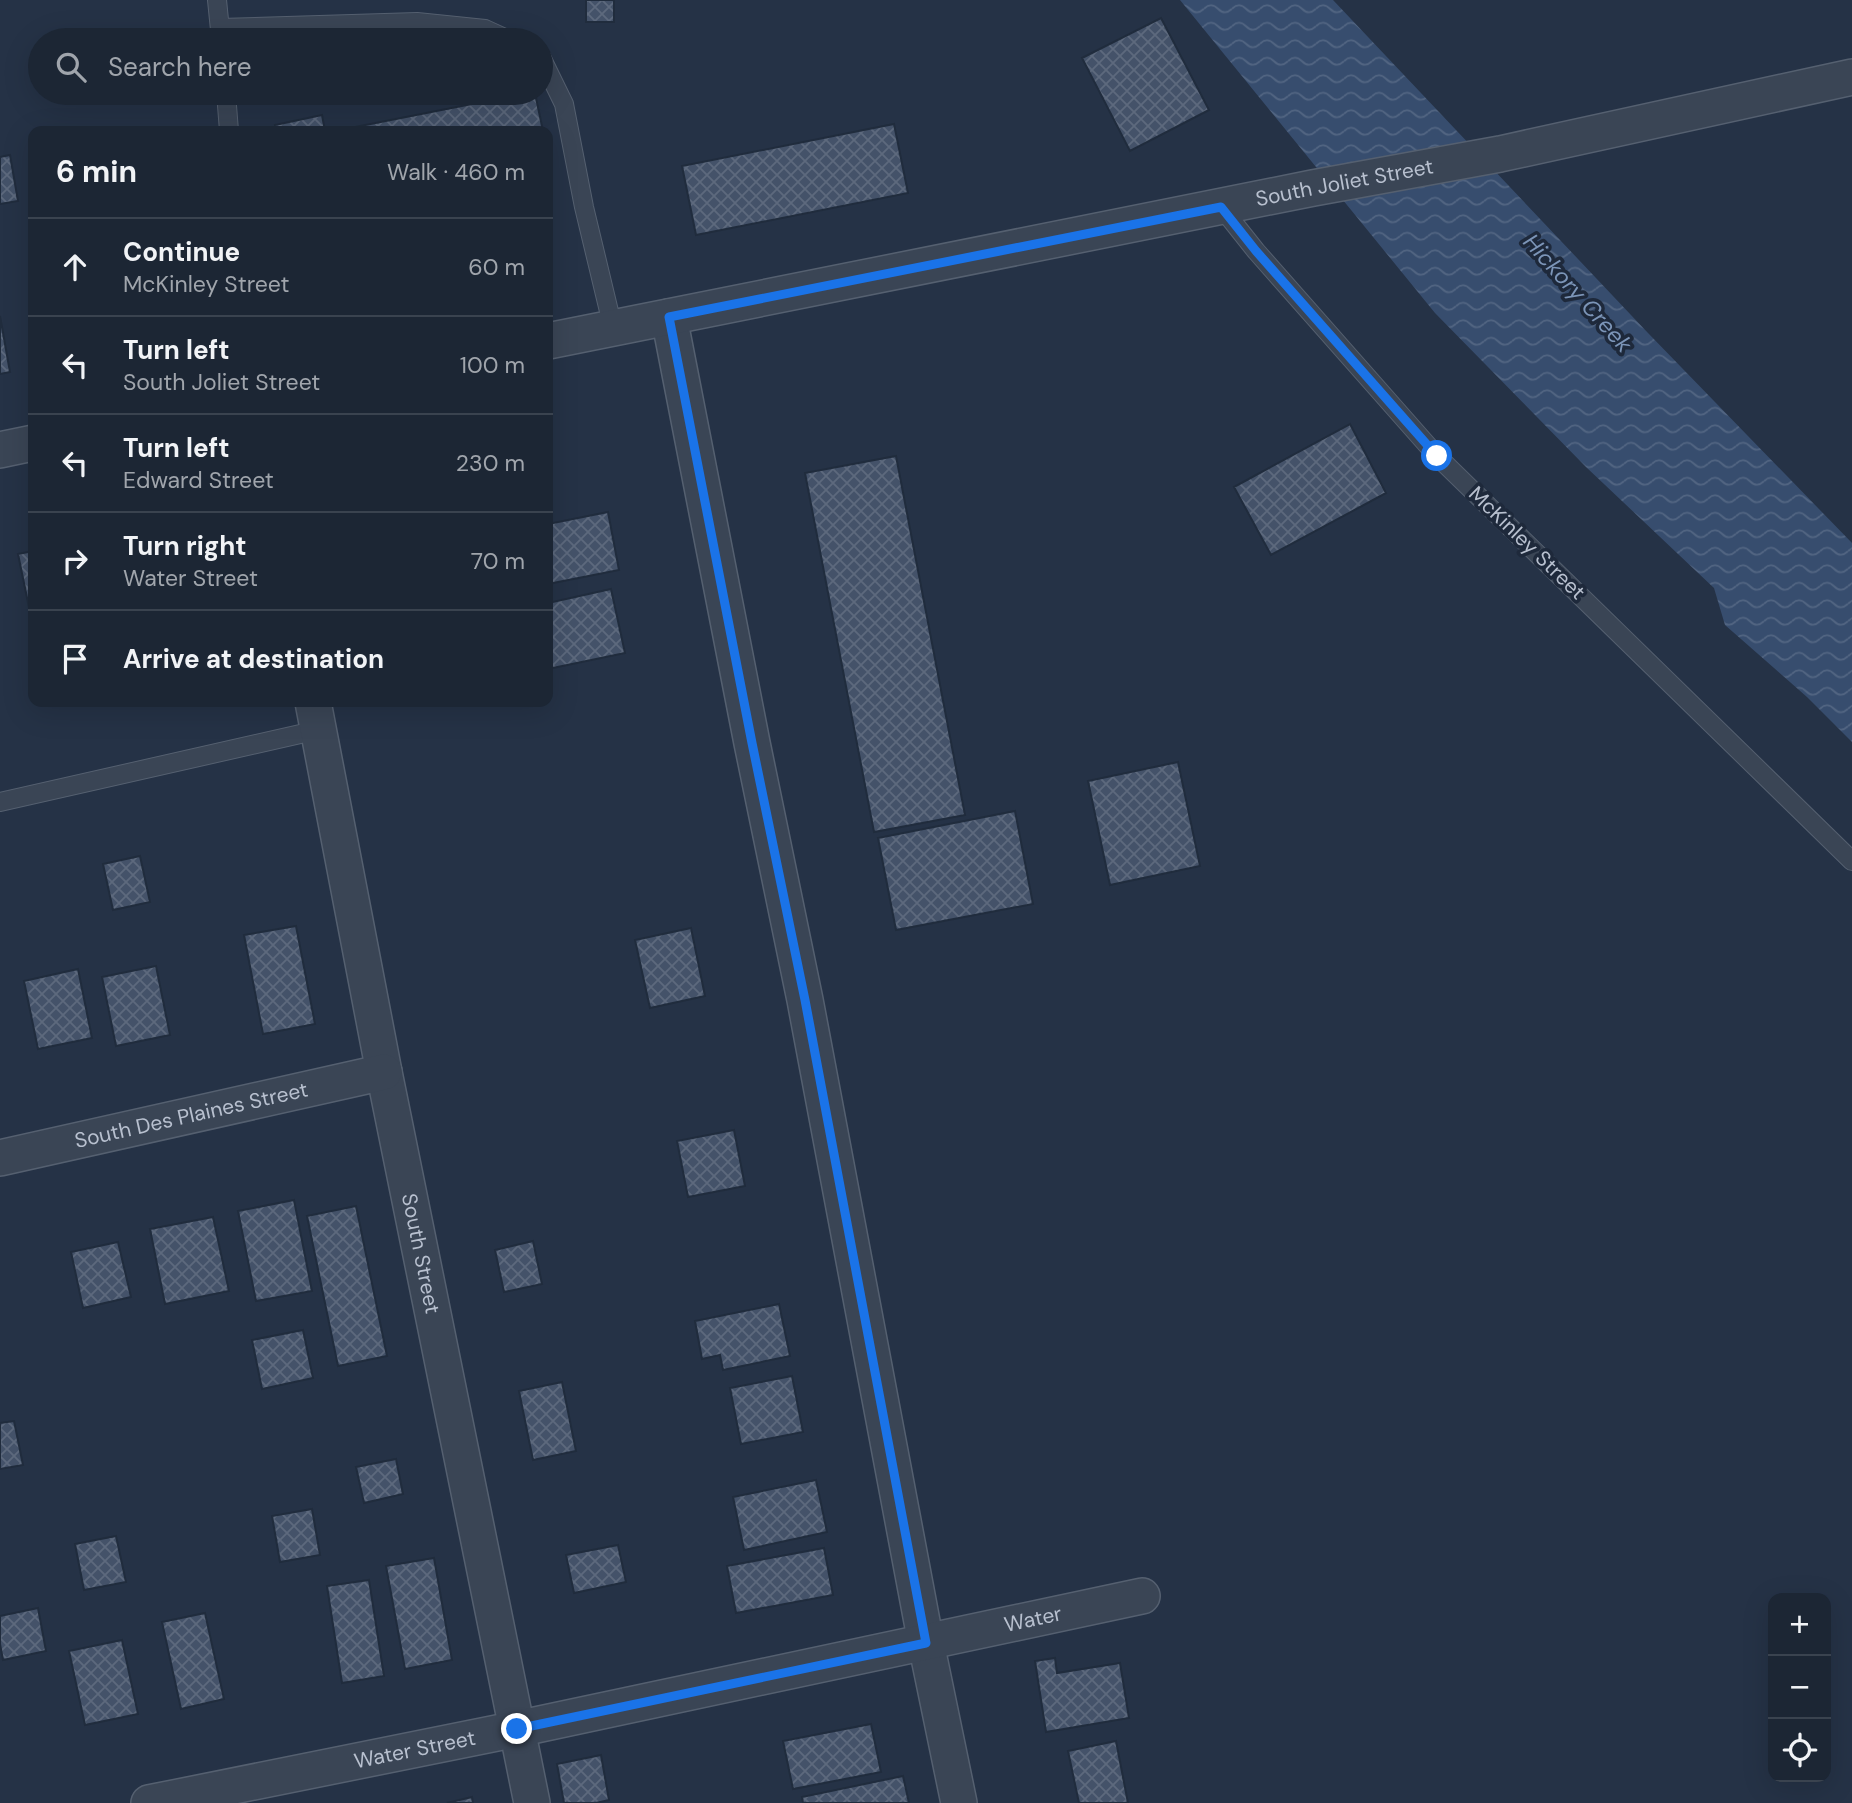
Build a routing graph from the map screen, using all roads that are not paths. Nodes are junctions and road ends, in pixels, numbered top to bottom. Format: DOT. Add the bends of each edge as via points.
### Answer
graph roads {
  1 [pos="217,0"];
  2 [pos="220,28"];
  3 [pos="318,28"];
  4 [pos="475,28"];
  5 [pos="1852,77"];
  6 [pos="553,82"];
  7 [pos="227,105"];
  8 [pos="229,126"];
  9 [pos="1221,207"];
  10 [pos="669,317"];
  11 [pos="613,328"];
  12 [pos="553,340"];
  13 [pos="28,444"];
  14 [pos="0,450"];
  15 [pos="316,716"];
  16 [pos="0,802"];
  17 [pos="1852,861"];
  18 [pos="384,1072"];
  19 [pos="0,1158"];
  20 [pos="1142,1596"];
  21 [pos="926,1643"];
  22 [pos="517,1729"];
  23 [pos="210,1797"];
  24 [pos="149,1803"];
  25 [pos="532,1803"];
  26 [pos="959,1803"];
  1 -- 2 [label="lane"];
  3 -- 4 [label="lane" via="416,22"];
  5 -- 9 [label="street, South Joliet Street"];
  6 -- 11 [label="lane" via="564,104"];
  7 -- 8 [label="lane"];
  9 -- 10 [label="street, South Joliet Street"];
  9 -- 17 [label="lane, McKinley Street" via="1437,456"];
  10 -- 11 [label="street, South Joliet Street"];
  10 -- 21 [label="street" via="805,1000"];
  11 -- 12 [label="street, South Joliet Street"];
  13 -- 14 [label="street"];
  15 -- 16 [label="lane"];
  15 -- 18 [label="street, South Street"];
  18 -- 19 [label="street, South Des Plaines Street"];
  18 -- 22 [label="street, South Street"];
  20 -- 21 [label="street, Water"];
  21 -- 22 [label="street, Water Street"];
  21 -- 26 [label="street"];
  22 -- 23 [label="street, Water Street"];
  22 -- 25 [label="street, South Street"];
  23 -- 24 [label="street, Water Street"];
}
